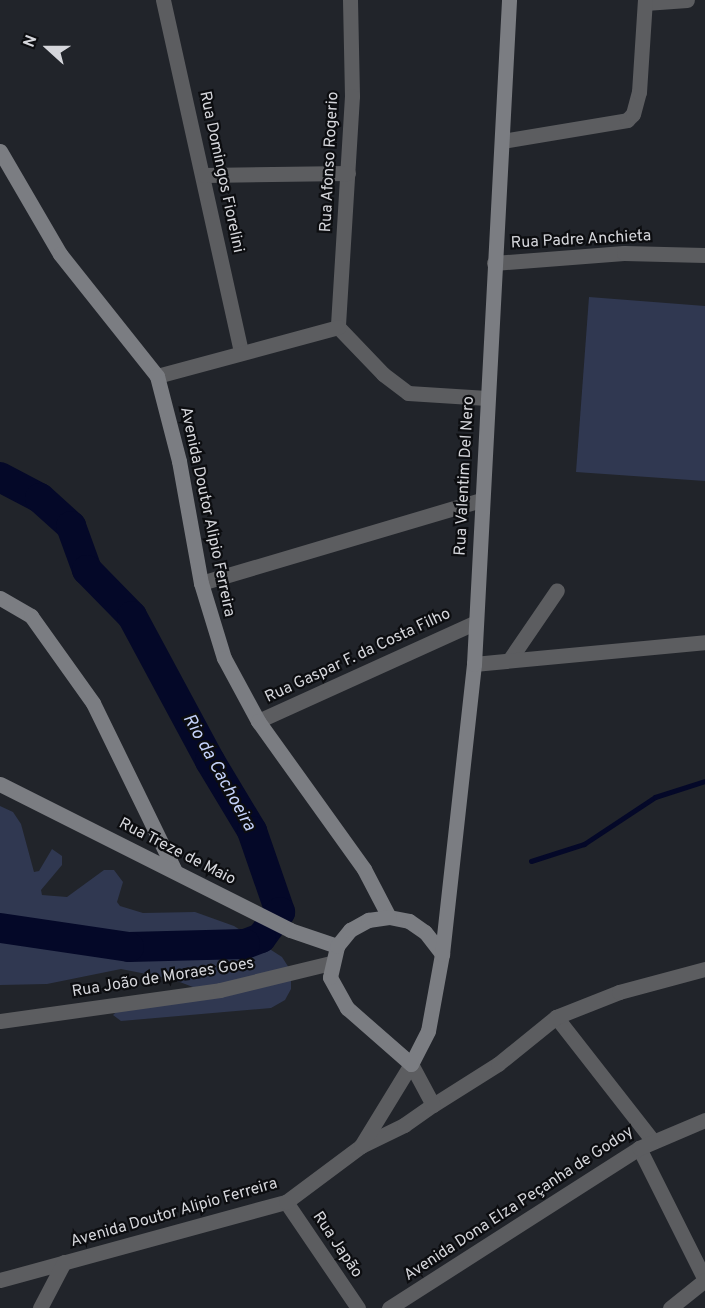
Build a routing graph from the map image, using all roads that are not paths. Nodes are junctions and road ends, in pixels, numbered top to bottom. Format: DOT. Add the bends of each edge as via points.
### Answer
graph roads {
  1 [pos="163,0"];
  2 [pos="350,0"];
  3 [pos="509,0"];
  4 [pos="687,0"];
  5 [pos="645,2"];
  6 [pos="501,141"];
  7 [pos="0,151"];
  8 [pos="348,173"];
  9 [pos="204,175"];
  10 [pos="705,255"];
  11 [pos="494,263"];
  12 [pos="338,327"];
  13 [pos="241,351"];
  14 [pos="157,376"];
  15 [pos="487,398"];
  16 [pos="482,500"];
  17 [pos="201,583"];
  18 [pos="557,590"];
  19 [pos="0,598"];
  20 [pos="474,623"];
  21 [pos="705,642"];
  22 [pos="510,659"];
  23 [pos="474,664"];
  24 [pos="258,722"];
  25 [pos="1,784"];
  26 [pos="174,869"];
  27 [pos="389,917"];
  28 [pos="337,946"];
  29 [pos="442,954"];
  30 [pos="331,963"];
  31 [pos="705,969"];
  32 [pos="556,1017"];
  33 [pos="0,1021"];
  34 [pos="411,1064"];
  35 [pos="433,1105"];
  36 [pos="705,1120"];
  37 [pos="646,1144"];
  38 [pos="361,1146"];
  39 [pos="286,1202"];
  40 [pos="64,1263"];
  41 [pos="0,1280"];
  42 [pos="705,1280"];
  43 [pos="40,1308"];
  44 [pos="358,1308"];
  45 [pos="389,1308"];
  46 [pos="670,1308"];
  1 -- 9 [label="street, Rua Domingos Fiorelini"];
  2 -- 8 [label="street, Rua Afonso Rogerio" via="352,96"];
  3 -- 6 [label="main road, Rua Valentim Del Nero"];
  4 -- 5 [label="street"];
  5 -- 6 [label="street" via="639,92 633,114 619,124"];
  6 -- 11 [label="main road, Rua Valentim Del Nero"];
  7 -- 14 [label="main road, Avenida Doutor Alipio Ferreira" via="60,254"];
  8 -- 9 [label="street"];
  8 -- 12 [label="street, Rua Afonso Rogerio"];
  9 -- 13 [label="street, Rua Domingos Fiorelini"];
  10 -- 11 [label="street, Rua Padre Anchieta" via="624,253"];
  11 -- 15 [label="main road, Rua Valentim Del Nero"];
  12 -- 13 [label="street"];
  12 -- 15 [label="street" via="383,374 408,393 421,397"];
  13 -- 14 [label="street"];
  14 -- 17 [label="main road, Avenida Doutor Alipio Ferreira" via="179,461"];
  15 -- 16 [label="main road, Rua Valentim Del Nero"];
  16 -- 17 [label="street"];
  16 -- 20 [label="main road, Rua Valentim Del Nero"];
  17 -- 24 [label="main road, Avenida Doutor Alipio Ferreira" via="224,658"];
  18 -- 22 [label="street"];
  19 -- 26 [label="main road" via="31,616 93,703"];
  20 -- 23 [label="main road, Rua Valentim Del Nero"];
  20 -- 24 [label="street, Rua Gaspar F. da Costa Filho"];
  21 -- 22 [label="street"];
  22 -- 23 [label="street"];
  23 -- 29 [label="main road, Rua Valentim Del Nero"];
  24 -- 27 [label="main road, Avenida Doutor Alipio Ferreira" via="364,868"];
  25 -- 26 [label="main road, Rua Treze de Maio"];
  26 -- 28 [label="main road, Rua Treze de Maio" via="290,930"];
  27 -- 28 [label="main road" via="368,920 350,930"];
  27 -- 29 [label="main road" via="409,921 425,932"];
  28 -- 30 [label="main road"];
  29 -- 34 [label="main road, Rua Valentim Del Nero" via="428,1031"];
  30 -- 33 [label="street, Rua João de Moraes Goes" via="220,990"];
  30 -- 34 [label="main road" via="333,988 347,1008"];
  31 -- 32 [label="street" via="619,992"];
  32 -- 35 [label="street" via="498,1064"];
  32 -- 37 [label="street"];
  34 -- 35 [label="street"];
  34 -- 38 [label="street, Avenida Doutor Alipio Ferreira"];
  35 -- 38 [label="street" via="404,1125"];
  36 -- 37 [label="street, Avenida Dona Elza Peçanha de Godoy"];
  37 -- 42 [label="street"];
  37 -- 45 [label="street, Avenida Dona Elza Peçanha de Godoy"];
  38 -- 39 [label="street, Avenida Doutor Alipio Ferreira"];
  39 -- 40 [label="street, Avenida Doutor Alipio Ferreira"];
  39 -- 44 [label="street, Rua Japão"];
  40 -- 41 [label="street, Avenida Doutor Alipio Ferreira"];
  40 -- 43 [label="street"];
  42 -- 46 [label="street"];
}
